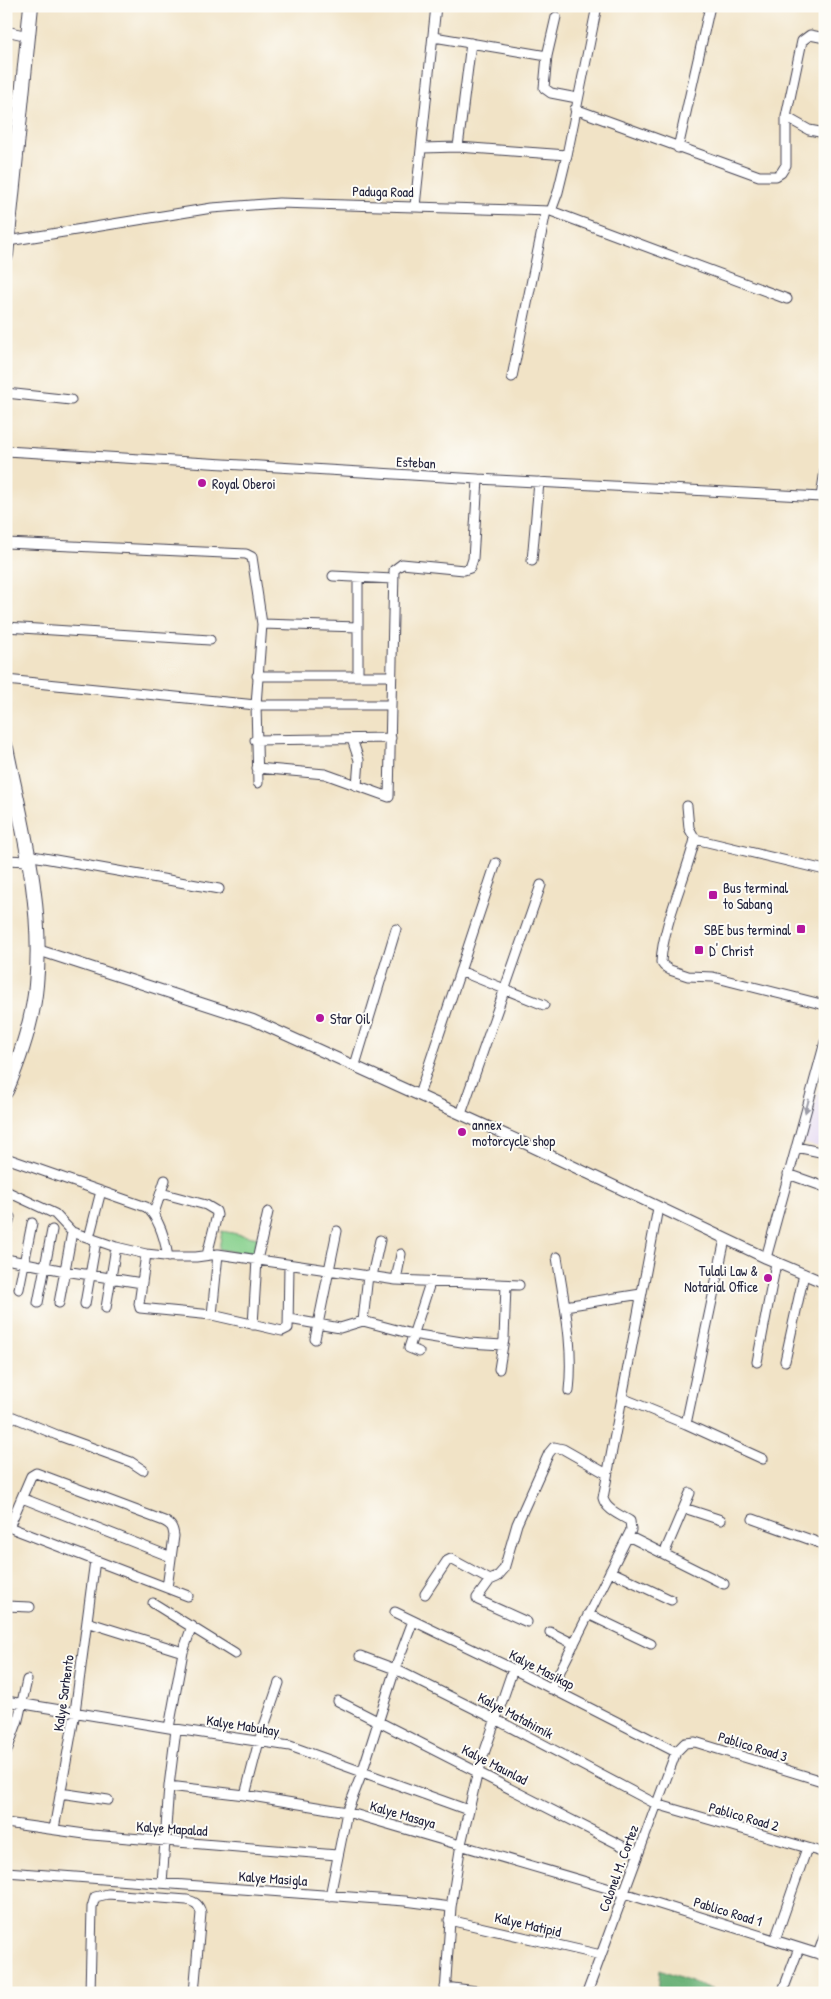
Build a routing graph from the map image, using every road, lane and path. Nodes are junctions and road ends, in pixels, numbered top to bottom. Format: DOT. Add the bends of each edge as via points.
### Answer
graph roads {
  1 [pos="31,6"];
  2 [pos="436,6"];
  3 [pos="597,6"];
  4 [pos="710,6"];
  5 [pos="556,17"];
  6 [pos="6,31"];
  7 [pos="28,36"];
  8 [pos="434,37"];
  9 [pos="825,38"];
  10 [pos="471,44"];
  11 [pos="547,56"];
  12 [pos="577,98"];
  13 [pos="6,101"];
  14 [pos="21,104"];
  15 [pos="575,110"];
  16 [pos="786,118"];
  17 [pos="825,133"];
  18 [pos="458,147"];
  19 [pos="422,148"];
  20 [pos="678,148"];
  21 [pos="567,155"];
  22 [pos="415,206"];
  23 [pos="548,211"];
  24 [pos="7,248"];
  25 [pos="786,299"];
  26 [pos="512,377"];
  27 [pos="6,393"];
  28 [pos="71,400"];
  29 [pos="6,451"];
  30 [pos="825,470"];
  31 [pos="478,479"];
  32 [pos="539,482"];
  33 [pos="823,498"];
  34 [pos="6,543"];
  35 [pos="532,561"];
  36 [pos="332,576"];
  37 [pos="358,578"];
  38 [pos="392,579"];
  39 [pos="262,624"];
  40 [pos="6,627"];
  41 [pos="358,627"];
  42 [pos="210,640"];
  43 [pos="358,675"];
  44 [pos="258,676"];
  45 [pos="392,676"];
  46 [pos="6,680"];
  47 [pos="391,704"];
  48 [pos="256,705"];
  49 [pos="352,738"];
  50 [pos="391,738"];
  51 [pos="255,740"];
  52 [pos="6,750"];
  53 [pos="8,767"];
  54 [pos="257,768"];
  55 [pos="258,784"];
  56 [pos="357,786"];
  57 [pos="687,806"];
  58 [pos="694,839"];
  59 [pos="28,858"];
  60 [pos="6,860"];
  61 [pos="496,863"];
  62 [pos="825,870"];
  63 [pos="541,884"];
  64 [pos="219,890"];
  65 [pos="396,928"];
  66 [pos="38,950"];
  67 [pos="460,971"];
  68 [pos="504,990"];
  69 [pos="544,1004"];
  70 [pos="825,1005"];
  71 [pos="825,1042"];
  72 [pos="823,1054"];
  73 [pos="355,1065"];
  74 [pos="6,1091"];
  75 [pos="419,1095"];
  76 [pos="461,1114"];
  77 [pos="796,1148"];
  78 [pos="825,1153"];
  79 [pos="6,1158"];
  80 [pos="788,1174"];
  81 [pos="164,1180"];
  82 [pos="825,1187"];
  83 [pos="6,1191"];
  84 [pos="101,1191"];
  85 [pos="161,1193"];
  86 [pos="658,1208"];
  87 [pos="268,1212"];
  88 [pos="154,1213"];
  89 [pos="10,1217"];
  90 [pos="32,1223"];
  91 [pos="52,1230"];
  92 [pos="337,1231"];
  93 [pos="72,1232"];
  94 [pos="6,1233"];
  95 [pos="92,1239"];
  96 [pos="725,1239"];
  97 [pos="380,1240"];
  98 [pos="116,1247"];
  99 [pos="146,1254"];
  100 [pos="218,1254"];
  101 [pos="401,1254"];
  102 [pos="207,1255"];
  103 [pos="168,1257"];
  104 [pos="557,1258"];
  105 [pos="6,1259"];
  106 [pos="257,1260"];
  107 [pos="771,1261"];
  108 [pos="23,1262"];
  109 [pos="288,1265"];
  110 [pos="44,1267"];
  111 [pos="65,1271"];
  112 [pos="329,1271"];
  113 [pos="804,1274"];
  114 [pos="90,1275"];
  115 [pos="370,1276"];
  116 [pos="111,1279"];
  117 [pos="396,1280"];
  118 [pos="142,1283"];
  119 [pos="430,1283"];
  120 [pos="825,1283"];
  121 [pos="506,1285"];
  122 [pos="519,1285"];
  123 [pos="19,1289"];
  124 [pos="640,1294"];
  125 [pos="38,1303"];
  126 [pos="60,1303"];
  127 [pos="85,1304"];
  128 [pos="565,1306"];
  129 [pos="106,1308"];
  130 [pos="212,1315"];
  131 [pos="289,1319"];
  132 [pos="363,1321"];
  133 [pos="317,1324"];
  134 [pos="252,1325"];
  135 [pos="412,1334"];
  136 [pos="315,1339"];
  137 [pos="503,1345"];
  138 [pos="419,1352"];
  139 [pos="784,1361"];
  140 [pos="757,1362"];
  141 [pos="499,1369"];
  142 [pos="569,1391"];
  143 [pos="622,1398"];
  144 [pos="6,1414"];
  145 [pos="686,1424"];
  146 [pos="763,1459"];
  147 [pos="143,1470"];
  148 [pos="607,1474"];
  149 [pos="690,1493"];
  150 [pos="22,1498"];
  151 [pos="684,1508"];
  152 [pos="754,1519"];
  153 [pos="721,1520"];
  154 [pos="8,1527"];
  155 [pos="628,1536"];
  156 [pos="825,1545"];
  157 [pos="664,1554"];
  158 [pos="171,1557"];
  159 [pos="95,1560"];
  160 [pos="610,1571"];
  161 [pos="490,1580"];
  162 [pos="724,1584"];
  163 [pos="167,1588"];
  164 [pos="424,1594"];
  165 [pos="188,1596"];
  166 [pos="671,1600"];
  167 [pos="153,1604"];
  168 [pos="6,1606"];
  169 [pos="30,1607"];
  170 [pos="394,1612"];
  171 [pos="588,1614"];
  172 [pos="413,1621"];
  173 [pos="86,1622"];
  174 [pos="527,1622"];
  175 [pos="192,1626"];
  176 [pos="550,1632"];
  177 [pos="574,1644"];
  178 [pos="651,1644"];
  179 [pos="184,1652"];
  180 [pos="235,1654"];
  181 [pos="360,1656"];
  182 [pos="395,1669"];
  183 [pos="513,1669"];
  184 [pos="28,1680"];
  185 [pos="279,1683"];
  186 [pos="551,1689"];
  187 [pos="6,1700"];
  188 [pos="338,1701"];
  189 [pos="23,1703"];
  190 [pos="75,1712"];
  191 [pos="495,1719"];
  192 [pos="380,1720"];
  193 [pos="173,1729"];
  194 [pos="259,1741"];
  195 [pos="676,1752"];
  196 [pos="6,1753"];
  197 [pos="478,1771"];
  198 [pos="362,1772"];
  199 [pos="825,1782"];
  200 [pos="169,1786"];
  201 [pos="60,1793"];
  202 [pos="245,1795"];
  203 [pos="108,1800"];
  204 [pos="656,1804"];
  205 [pos="468,1810"];
  206 [pos="347,1812"];
  207 [pos="6,1823"];
  208 [pos="54,1829"];
  209 [pos="164,1841"];
  210 [pos="461,1844"];
  211 [pos="806,1848"];
  212 [pos="825,1853"];
  213 [pos="638,1854"];
  214 [pos="337,1855"];
  215 [pos="6,1872"];
  216 [pos="162,1883"];
  217 [pos="624,1893"];
  218 [pos="330,1896"];
  219 [pos="451,1906"];
  220 [pos="449,1920"];
  221 [pos="825,1935"];
  222 [pos="775,1940"];
  223 [pos="799,1948"];
  224 [pos="601,1955"];
  225 [pos="822,1955"];
  226 [pos="445,1990"];
  227 [pos="90,1993"];
  228 [pos="194,1993"];
  229 [pos="492,1993"];
  230 [pos="587,1993"];
  231 [pos="782,1993"];
  1 -- 7 [label="main road"];
  2 -- 8 [label="street"];
  3 -- 12 [label="street"];
  4 -- 20 [label="street"];
  5 -- 11 [label="street"];
  6 -- 7 [label="street"];
  7 -- 14 [label="main road"];
  8 -- 10 [label="street"];
  8 -- 19 [label="street"];
  9 -- 16 [label="street" via="810,35 802,42"];
  10 -- 11 [label="street"];
  10 -- 18 [label="street"];
  11 -- 12 [label="street" via="543,84 546,91"];
  12 -- 15 [label="street"];
  13 -- 14 [label="street"];
  14 -- 24 [label="main road"];
  15 -- 20 [label="street"];
  15 -- 21 [label="street"];
  16 -- 17 [label="street" via="809,130"];
  16 -- 20 [label="street" via="786,165 776,176 759,176"];
  18 -- 19 [label="street"];
  18 -- 21 [label="street"];
  19 -- 22 [label="street"];
  21 -- 23 [label="street" via="558,192"];
  22 -- 23 [label="street, Paduga Road"];
  22 -- 24 [label="street, Paduga Road" via="278,202 212,208"];
  23 -- 25 [label="street, Paduga Road"];
  23 -- 26 [label="street"];
  27 -- 28 [label="street"];
  29 -- 31 [label="street, Esteban"];
  30 -- 33 [label="street"];
  31 -- 32 [label="street, Esteban"];
  31 -- 38 [label="street" via="470,568 402,564 395,567"];
  32 -- 33 [label="street, Esteban"];
  32 -- 35 [label="street"];
  34 -- 39 [label="street" via="246,554 253,560"];
  36 -- 37 [label="street"];
  37 -- 38 [label="street"];
  37 -- 41 [label="street"];
  38 -- 45 [label="street"];
  39 -- 41 [label="street"];
  39 -- 44 [label="street"];
  40 -- 42 [label="street"];
  41 -- 43 [label="street"];
  43 -- 44 [label="street"];
  43 -- 45 [label="street"];
  44 -- 48 [label="street"];
  45 -- 47 [label="street"];
  46 -- 48 [label="street"];
  47 -- 48 [label="street"];
  47 -- 50 [label="street"];
  48 -- 51 [label="street"];
  49 -- 50 [label="street"];
  49 -- 51 [label="street"];
  49 -- 56 [label="street" via="359,760"];
  50 -- 56 [label="street" via="389,797"];
  51 -- 54 [label="street"];
  52 -- 53 [label="main road"];
  53 -- 59 [label="main road"];
  54 -- 55 [label="street"];
  54 -- 56 [label="street" via="317,772"];
  57 -- 58 [label="street" via="689,828"];
  58 -- 62 [label="street"];
  58 -- 70 [label="street" via="661,956 664,966 688,976 713,977"];
  59 -- 60 [label="street"];
  59 -- 64 [label="street"];
  59 -- 66 [label="main road"];
  61 -- 67 [label="street"];
  63 -- 68 [label="street"];
  65 -- 73 [label="street"];
  66 -- 73 [label="street" via="253,1020"];
  66 -- 74 [label="main road" via="32,1012"];
  67 -- 68 [label="street"];
  67 -- 75 [label="street"];
  68 -- 69 [label="street"];
  68 -- 76 [label="street"];
  71 -- 72 [label="street"];
  72 -- 77 [label="street, one-way"];
  73 -- 75 [label="street"];
  75 -- 76 [label="street"];
  76 -- 86 [label="street"];
  77 -- 78 [label="street"];
  77 -- 80 [label="street"];
  79 -- 84 [label="street"];
  80 -- 82 [label="street"];
  80 -- 107 [label="street"];
  81 -- 85 [label="street"];
  83 -- 93 [label="street" via="55,1214"];
  84 -- 88 [label="street" via="142,1205"];
  84 -- 95 [label="street"];
  85 -- 88 [label="street"];
  85 -- 102 [label="street" via="206,1205 216,1211"];
  86 -- 96 [label="street"];
  86 -- 124 [label="street"];
  87 -- 106 [label="street"];
  88 -- 103 [label="street"];
  89 -- 94 [label="street"];
  90 -- 108 [label="street"];
  91 -- 110 [label="street"];
  92 -- 112 [label="street"];
  93 -- 95 [label="street"];
  93 -- 111 [label="street"];
  95 -- 98 [label="street"];
  95 -- 114 [label="street"];
  96 -- 107 [label="street"];
  96 -- 145 [label="street"];
  97 -- 115 [label="street"];
  98 -- 99 [label="street"];
  98 -- 116 [label="street"];
  99 -- 103 [label="street"];
  99 -- 118 [label="street"];
  100 -- 102 [label="street"];
  100 -- 106 [label="street"];
  100 -- 130 [label="street"];
  101 -- 117 [label="street"];
  102 -- 103 [label="street"];
  104 -- 128 [label="street"];
  105 -- 108 [label="street"];
  106 -- 109 [label="street"];
  106 -- 134 [label="street"];
  107 -- 113 [label="street"];
  107 -- 140 [label="street"];
  108 -- 110 [label="street"];
  108 -- 123 [label="street"];
  109 -- 112 [label="street"];
  109 -- 131 [label="street"];
  110 -- 111 [label="street"];
  110 -- 125 [label="street"];
  111 -- 114 [label="street"];
  111 -- 126 [label="street"];
  112 -- 115 [label="street"];
  112 -- 133 [label="street"];
  113 -- 120 [label="street"];
  113 -- 139 [label="street"];
  114 -- 116 [label="street"];
  114 -- 127 [label="street"];
  115 -- 117 [label="street"];
  115 -- 132 [label="street"];
  116 -- 118 [label="street"];
  116 -- 129 [label="street"];
  117 -- 119 [label="street"];
  118 -- 130 [label="street" via="140,1308"];
  119 -- 121 [label="street"];
  119 -- 135 [label="street"];
  121 -- 122 [label="street"];
  121 -- 137 [label="street"];
  124 -- 128 [label="street"];
  124 -- 143 [label="street"];
  128 -- 142 [label="street" via="571,1343"];
  130 -- 134 [label="street"];
  131 -- 133 [label="street"];
  131 -- 134 [label="street" via="288,1328 282,1331"];
  132 -- 133 [label="street" via="340,1328"];
  132 -- 135 [label="street"];
  133 -- 136 [label="street"];
  135 -- 137 [label="street"];
  135 -- 138 [label="street" via="409,1349"];
  137 -- 141 [label="street"];
  143 -- 145 [label="street"];
  143 -- 148 [label="street"];
  144 -- 147 [label="street" via="131,1462"];
  145 -- 146 [label="street"];
  148 -- 155 [label="street" via="604,1504 630,1521 632,1527"];
  148 -- 161 [label="street" via="562,1449 552,1448 517,1524 504,1569"];
  149 -- 151 [label="street"];
  150 -- 154 [label="street"];
  150 -- 158 [label="street"];
  150 -- 158 [label="street" via="31,1476 36,1474 164,1521 173,1528"];
  151 -- 153 [label="street"];
  151 -- 157 [label="street"];
  152 -- 156 [label="street"];
  154 -- 159 [label="street"];
  155 -- 157 [label="street"];
  155 -- 160 [label="street"];
  157 -- 162 [label="street"];
  158 -- 163 [label="street"];
  159 -- 163 [label="street"];
  159 -- 173 [label="street, Kalye Sarhento"];
  160 -- 166 [label="street"];
  160 -- 171 [label="street"];
  161 -- 164 [label="street" via="451,1559"];
  161 -- 174 [label="street" via="477,1595 478,1600"];
  163 -- 165 [label="street"];
  167 -- 175 [label="street"];
  168 -- 169 [label="street"];
  170 -- 172 [label="street, Kalye Masikap"];
  171 -- 177 [label="street"];
  171 -- 178 [label="street"];
  172 -- 182 [label="street"];
  172 -- 183 [label="street, Kalye Masikap"];
  173 -- 179 [label="street"];
  173 -- 190 [label="street, Kalye Sarhento"];
  175 -- 179 [label="street"];
  175 -- 180 [label="street"];
  176 -- 177 [label="street"];
  177 -- 186 [label="street"];
  179 -- 193 [label="street"];
  181 -- 182 [label="street, Kalye Matahimik"];
  182 -- 191 [label="street, Kalye Matahimik"];
  182 -- 192 [label="street"];
  183 -- 186 [label="street, Kalye Masikap"];
  183 -- 191 [label="street"];
  184 -- 189 [label="street"];
  185 -- 194 [label="street"];
  186 -- 195 [label="street, Kalye Masikap"];
  187 -- 189 [label="street, Kalye Mabuhay"];
  188 -- 192 [label="street, Kalye Maunlad"];
  189 -- 190 [label="street, Kalye Mabuhay"];
  189 -- 196 [label="street"];
  190 -- 193 [label="street, Kalye Mabuhay"];
  190 -- 201 [label="street, Kalye Sarhento"];
  191 -- 197 [label="street"];
  191 -- 204 [label="street, Kalye Matahimik"];
  192 -- 197 [label="street, Kalye Maunlad"];
  192 -- 198 [label="street"];
  193 -- 194 [label="street, Kalye Mabuhay"];
  193 -- 200 [label="street"];
  194 -- 198 [label="street, Kalye Mabuhay" via="290,1746"];
  194 -- 202 [label="street"];
  195 -- 199 [label="street, Pablico Road 3" via="684,1742 695,1742"];
  195 -- 204 [label="street, Colonel M. Cortez"];
  197 -- 205 [label="street"];
  197 -- 213 [label="street, Kalye Maunlad"];
  198 -- 205 [label="street, Kalye Mabuhay"];
  198 -- 206 [label="street"];
  200 -- 202 [label="street, Kalye Masaya"];
  200 -- 209 [label="street"];
  201 -- 203 [label="street"];
  201 -- 208 [label="street, Kalye Sarhento"];
  202 -- 206 [label="street, Kalye Masaya"];
  204 -- 211 [label="street, Pablico Road 2"];
  204 -- 213 [label="street, Colonel M. Cortez"];
  205 -- 210 [label="street"];
  206 -- 210 [label="street, Kalye Masaya"];
  206 -- 214 [label="street"];
  207 -- 208 [label="street, Kalye Mapalad"];
  208 -- 209 [label="street, Kalye Mapalad"];
  209 -- 214 [label="street, Kalye Mapalad"];
  209 -- 216 [label="street"];
  210 -- 217 [label="street, Kalye Masaya"];
  210 -- 219 [label="street"];
  211 -- 212 [label="street, Pablico Road 2"];
  211 -- 222 [label="street"];
  213 -- 217 [label="street, Colonel M. Cortez"];
  214 -- 218 [label="street"];
  215 -- 216 [label="street, Kalye Masigla"];
  216 -- 218 [label="street, Kalye Masigla"];
  217 -- 222 [label="street, Pablico Road 1"];
  217 -- 224 [label="street, Colonel M. Cortez"];
  218 -- 219 [label="street, Kalye Masigla"];
  219 -- 220 [label="street"];
  220 -- 224 [label="street, Kalye Matipid"];
  220 -- 226 [label="street"];
  221 -- 225 [label="street"];
  222 -- 223 [label="street, Pablico Road 1"];
  223 -- 225 [label="street, Pablico Road 1"];
  223 -- 231 [label="street"];
  224 -- 230 [label="street, Colonel M. Cortez"];
  226 -- 229 [label="street"];
  227 -- 228 [label="street" via="92,1907 95,1897 108,1894 187,1900 199,1906"];
}
